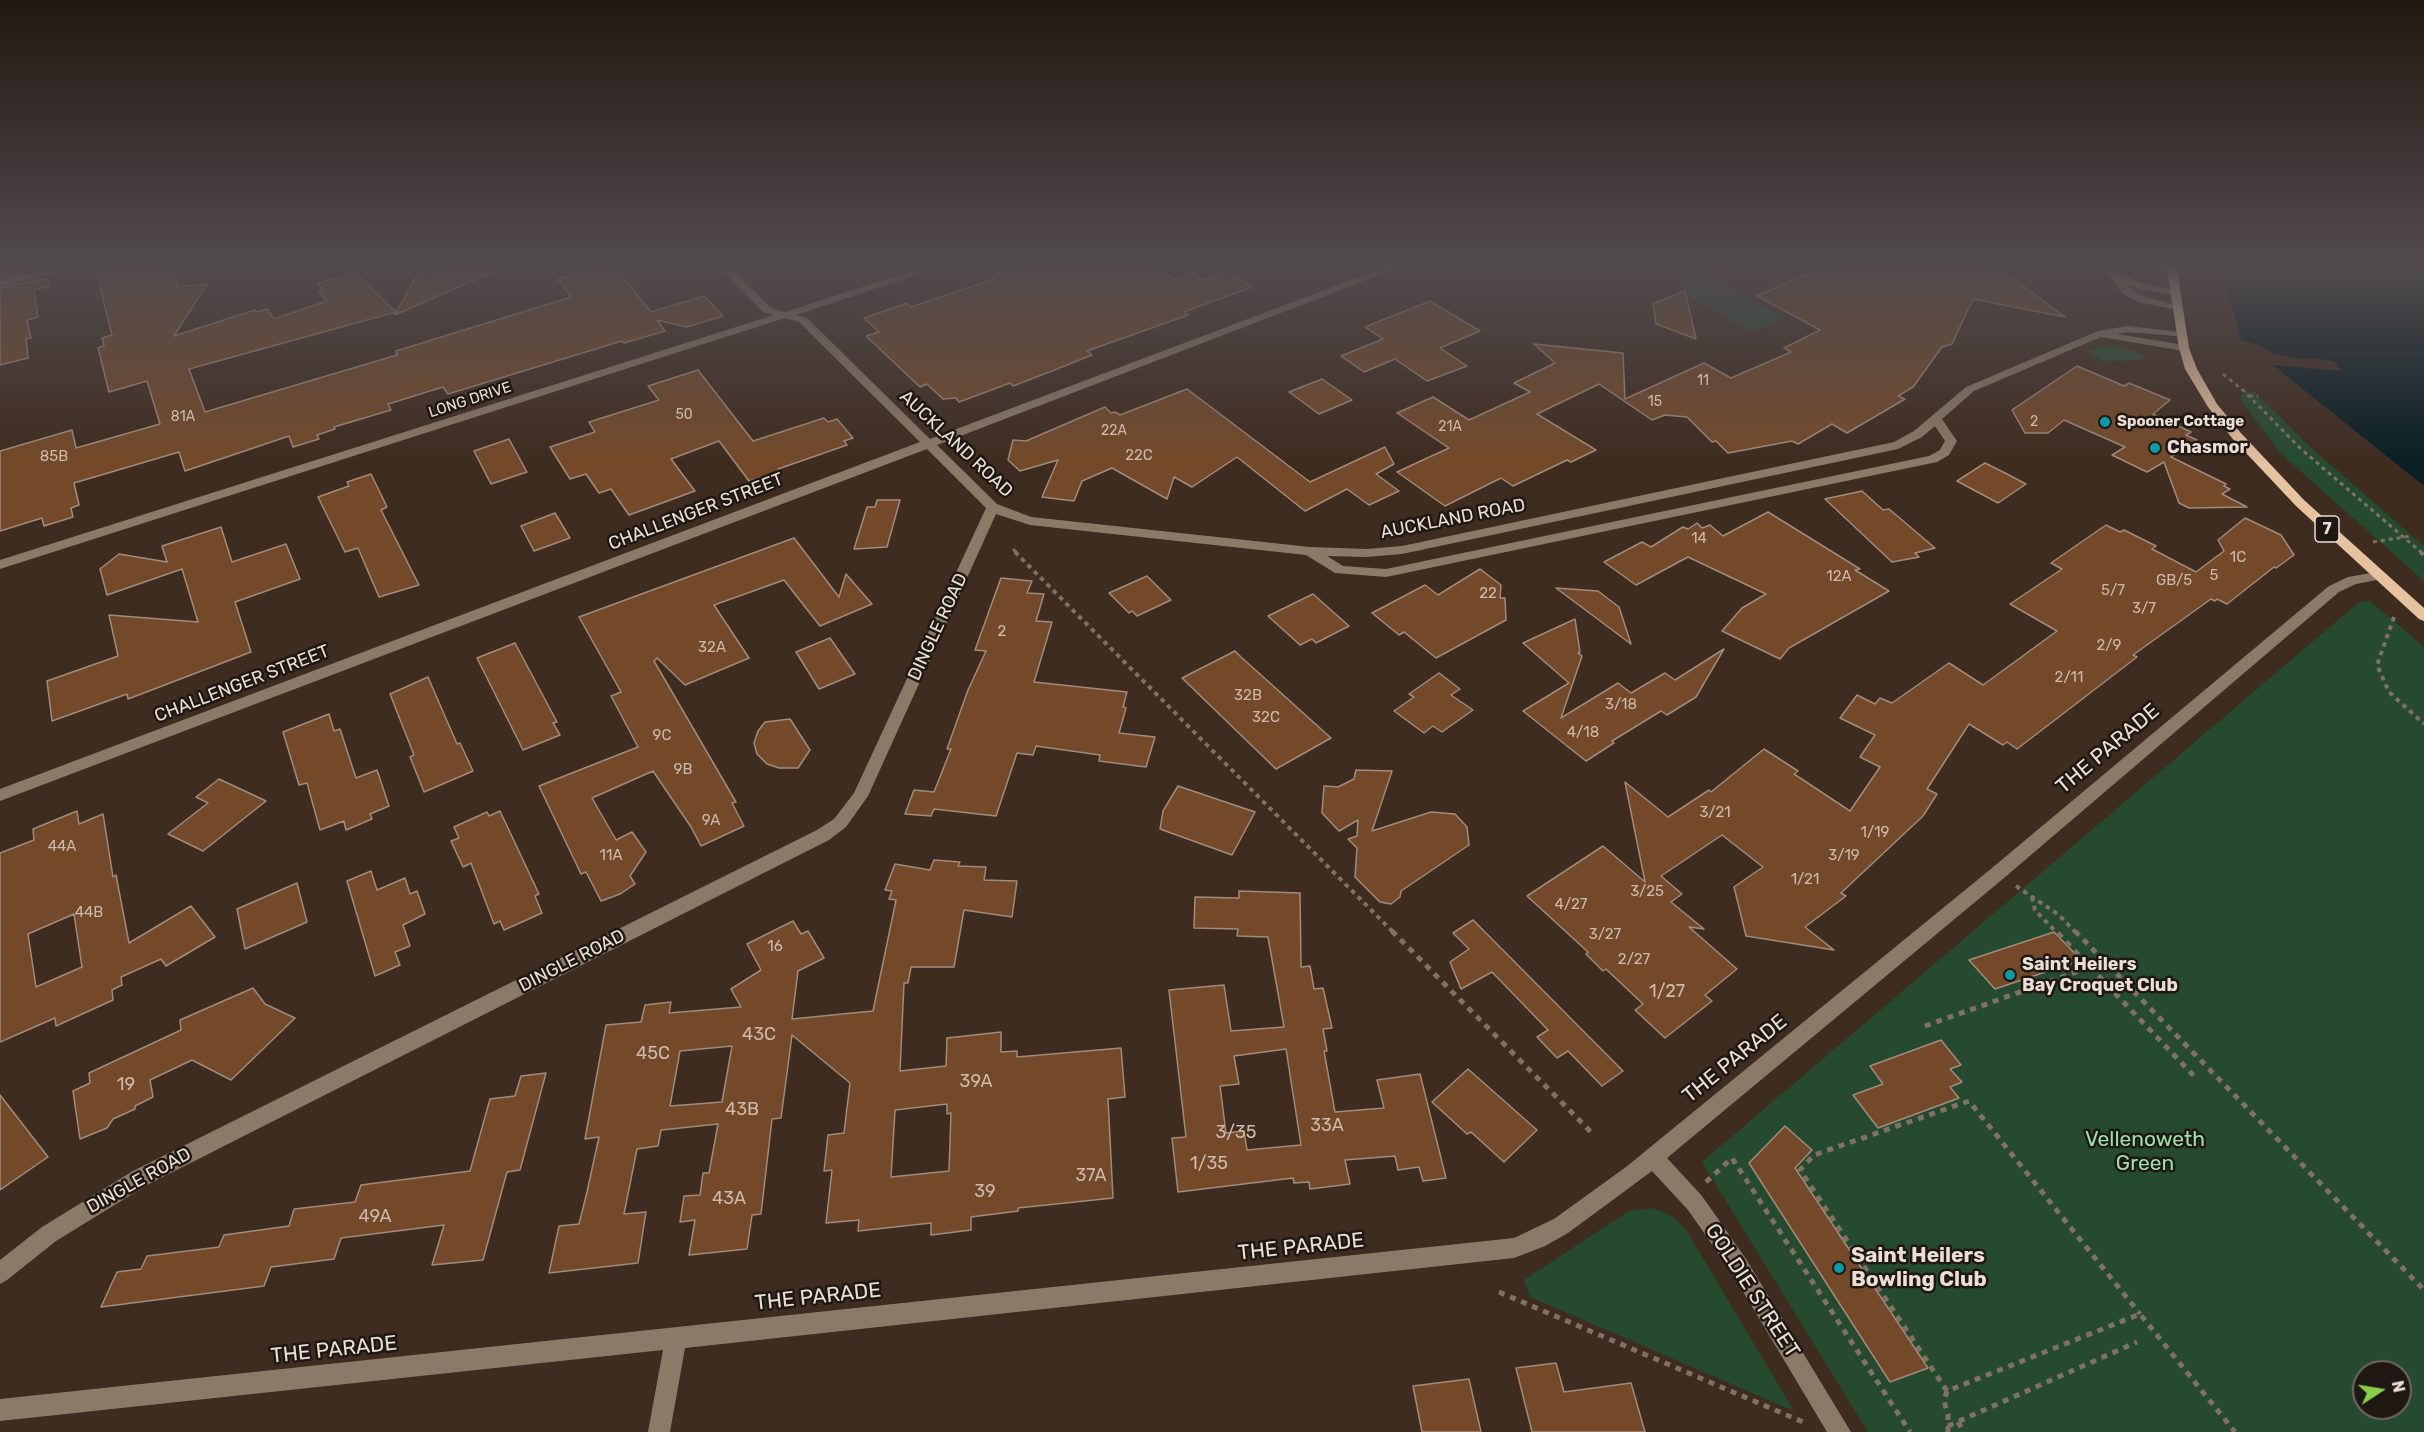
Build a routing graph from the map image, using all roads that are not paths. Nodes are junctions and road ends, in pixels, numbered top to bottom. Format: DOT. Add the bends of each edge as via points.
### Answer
graph roads {
  1 [pos="740,330"];
  2 [pos="813,330"];
  3 [pos="1232,330"];
  4 [pos="2114,330"];
  5 [pos="2126,330"];
  6 [pos="2181,330"];
  7 [pos="2098,334"];
  8 [pos="2182,335"];
  9 [pos="2184,348"];
  10 [pos="1935,418"];
  11 [pos="929,444"];
  12 [pos="993,507"];
  13 [pos="1310,551"];
  14 [pos="0,565"];
  15 [pos="2377,576"];
  16 [pos="2424,616"];
  17 [pos="0,795"];
  18 [pos="1653,1157"];
  19 [pos="0,1273"];
  20 [pos="676,1336"];
  21 [pos="0,1410"];
  22 [pos="659,1432"];
  23 [pos="1840,1432"];
  1 -- 14 [label="street, LONG DRIVE"];
  2 -- 11 [label="street, AUCKLAND ROAD"];
  3 -- 11 [label="street, CHALLENGER STREET"];
  4 -- 7 [label="street, AUCKLAND ROAD"];
  5 -- 8 [label="street, AUCKLAND ROAD"];
  6 -- 8 [label="main road, 7"];
  7 -- 9 [label="street"];
  7 -- 10 [label="street, AUCKLAND ROAD" via="1970,389"];
  8 -- 9 [label="main road, 7"];
  9 -- 15 [label="main road, 7" via="2212,405 2236,435"];
  10 -- 13 [label="street, AUCKLAND ROAD" via="1898,445 1402,550"];
  10 -- 13 [label="street" via="1951,441 1945,452 1933,459 1386,573 1340,570"];
  11 -- 12 [label="street, AUCKLAND ROAD"];
  11 -- 17 [label="street, CHALLENGER STREET"];
  12 -- 13 [label="street, AUCKLAND ROAD" via="1030,521"];
  12 -- 19 [label="street, DINGLE ROAD" via="861,796 840,823 823,835 140,1178 49,1234"];
  15 -- 16 [label="main road, 7"];
  15 -- 18 [label="street, THE PARADE" via="2353,580 2334,589"];
  18 -- 20 [label="street, THE PARADE" via="1561,1227 1514,1248"];
  18 -- 23 [label="street, GOLDIE STREET" via="1695,1203 1728,1249"];
  20 -- 21 [label="street, THE PARADE"];
  20 -- 22 [label="street"];
}
